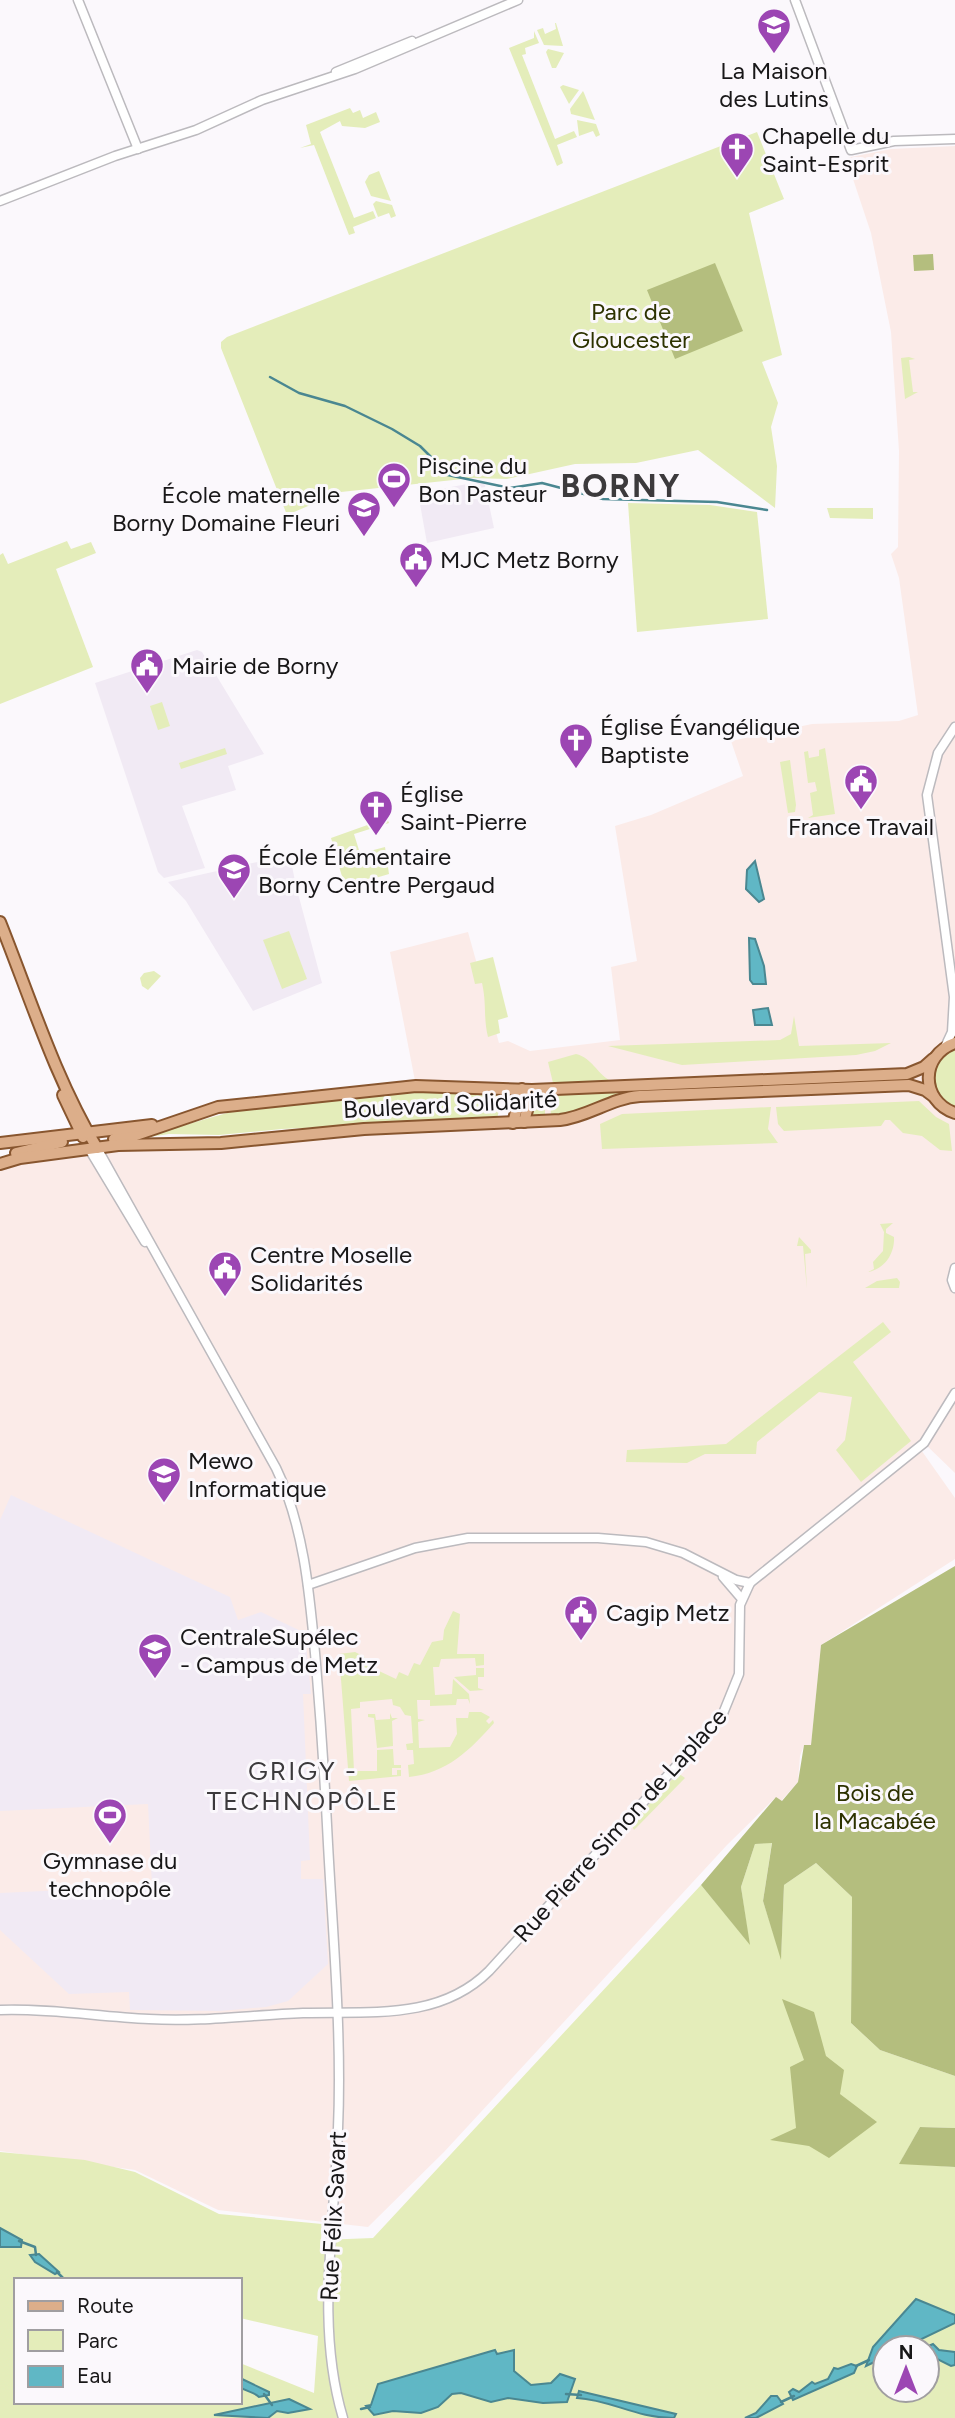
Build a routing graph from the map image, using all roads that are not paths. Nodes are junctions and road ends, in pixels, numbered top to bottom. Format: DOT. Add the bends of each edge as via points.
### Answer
graph roads {
  1 [pos="78,0"];
  2 [pos="518,0"];
  3 [pos="794,0"];
  4 [pos="955,139"];
  5 [pos="138,149"];
  6 [pos="0,201"];
  7 [pos="955,727"];
  8 [pos="0,922"];
  9 [pos="955,998"];
  10 [pos="950,1045"];
  11 [pos="933,1059"];
  12 [pos="527,1089"];
  13 [pos="933,1096"];
  14 [pos="954,1116"];
  15 [pos="519,1122"];
  16 [pos="0,1141"];
  17 [pos="89,1141"];
  18 [pos="0,1157"];
  19 [pos="0,1164"];
  20 [pos="955,1268"];
  21 [pos="955,1288"];
  22 [pos="955,1393"];
  23 [pos="716,1571"];
  24 [pos="750,1584"];
  25 [pos="307,1585"];
  26 [pos="741,1598"];
  27 [pos="0,2010"];
  28 [pos="337,2012"];
  29 [pos="343,2418"];
  1 -- 5 [label="street"];
  2 -- 5 [label="street"];
  3 -- 4 [label="street" via="850,150 894,141"];
  5 -- 6 [label="street"];
  7 -- 9 [label="street" via="932,767 928,795"];
  8 -- 17 [label="main road"];
  9 -- 10 [label="street"];
  10 -- 11 [label="main road, Boulevard Solidarité"];
  11 -- 12 [label="main road, Boulevard Solidarité" via="907,1074"];
  11 -- 13 [label="main road" via="928,1075"];
  12 -- 15 [label="main road"];
  12 -- 17 [label="main road, Boulevard Solidarité" via="416,1086 240,1103"];
  13 -- 14 [label="main road"];
  13 -- 15 [label="main road, Boulevard Solidarité" via="909,1085 640,1096 569,1119"];
  15 -- 17 [label="main road, Boulevard Solidarité" via="364,1129 221,1143"];
  16 -- 17 [label="main road, Boulevard Solidarité"];
  17 -- 18 [label="main road, Boulevard Solidarité" via="53,1143"];
  17 -- 19 [label="main road, Boulevard Solidarité"];
  17 -- 25 [label="street, Rue Félix Savart" via="282,1480"];
  20 -- 21 [label="street"];
  22 -- 24 [label="street" via="924,1443"];
  23 -- 24 [label="street"];
  23 -- 25 [label="street" via="675,1550 631,1540 468,1538 415,1548"];
  23 -- 26 [label="street"];
  24 -- 26 [label="street"];
  25 -- 28 [label="street, Rue Félix Savart" via="322,1739"];
  26 -- 28 [label="street, Rue Pierre Simon de Laplace" via="739,1674 722,1716 489,1971 459,1995 428,2007"];
  27 -- 28 [label="street, Rue Pierre Simon de Laplace" via="191,2020"];
  28 -- 29 [label="street, Rue Félix Savart" via="339,2103 328,2310 330,2356"];
}
